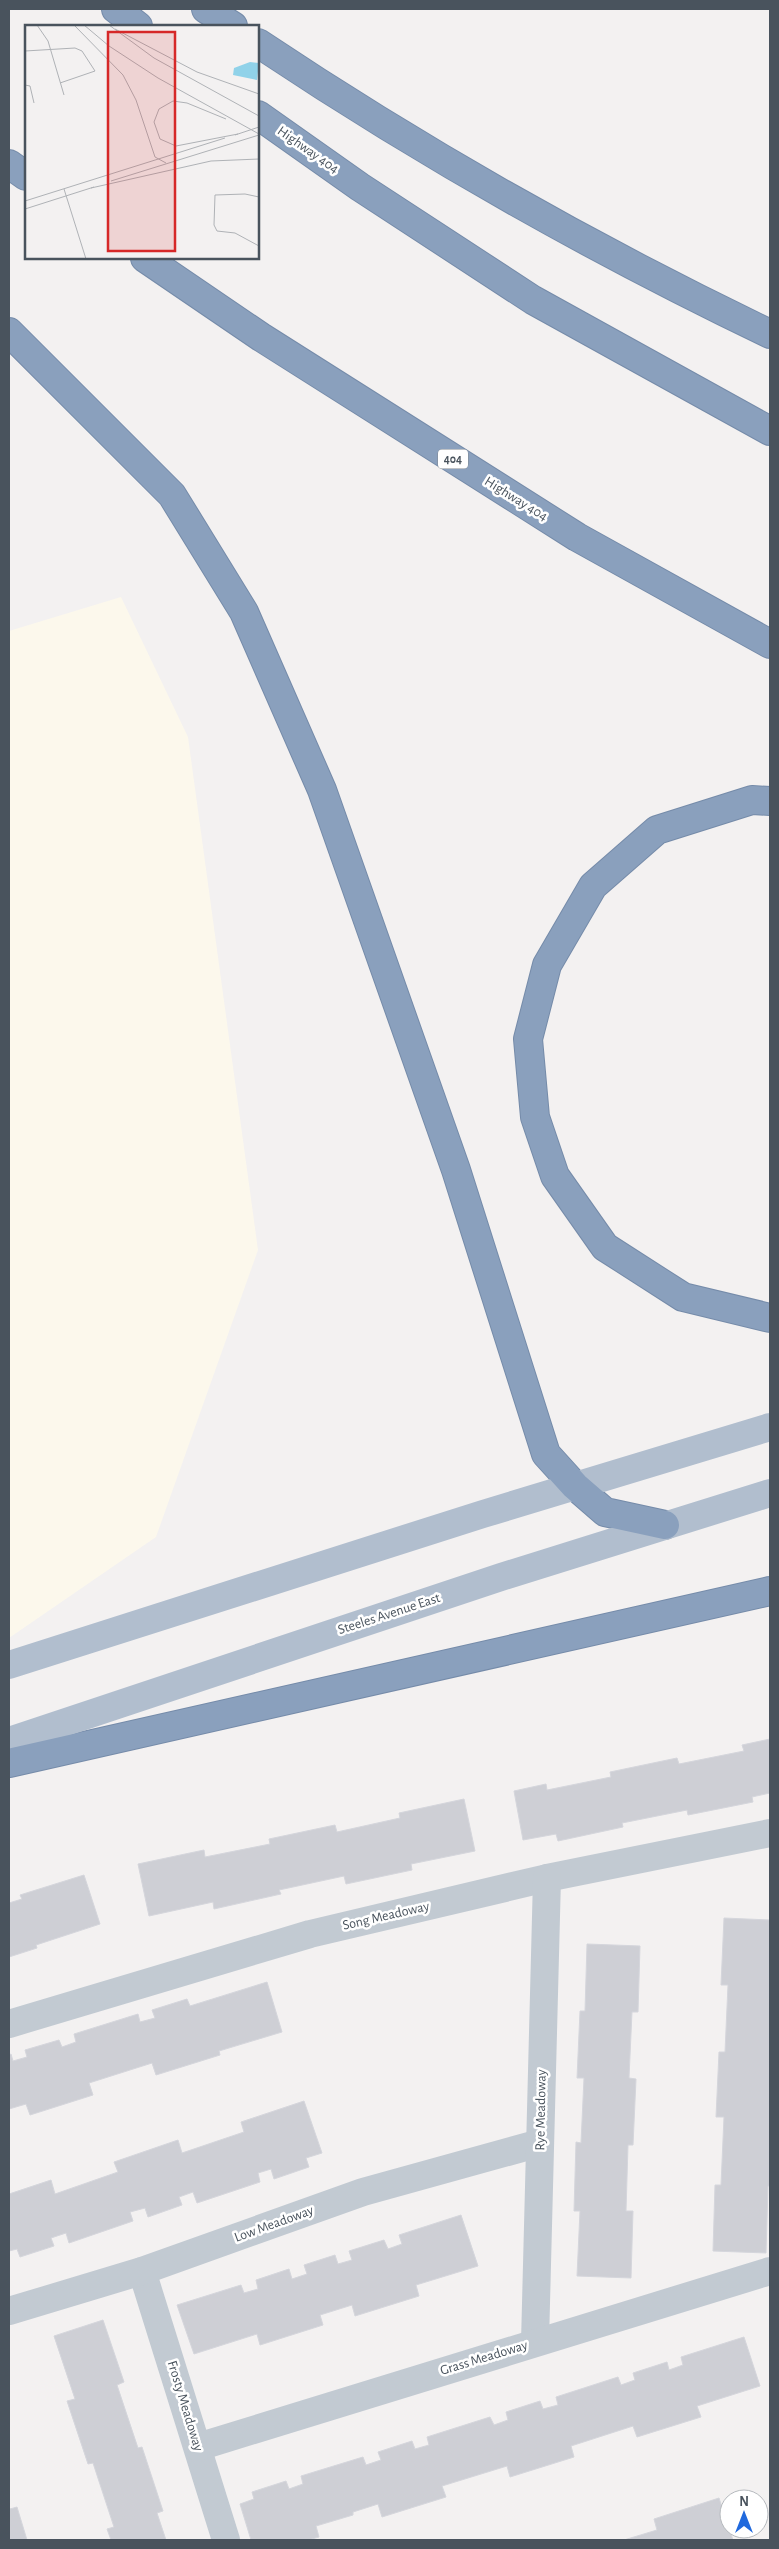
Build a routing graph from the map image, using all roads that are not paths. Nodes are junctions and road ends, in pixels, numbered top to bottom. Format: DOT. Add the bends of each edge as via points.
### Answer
graph roads {
  1 [pos="116,9"];
  2 [pos="206,9"];
  3 [pos="137,25"];
  4 [pos="230,25"];
  5 [pos="259,44"];
  6 [pos="259,116"];
  7 [pos="9,164"];
  8 [pos="25,175"];
  9 [pos="146,259"];
  10 [pos="9,332"];
  11 [pos="770,334"];
  12 [pos="770,431"];
  13 [pos="770,644"];
  14 [pos="770,800"];
  15 [pos="770,1318"];
  16 [pos="770,1427"];
  17 [pos="575,1486"];
  18 [pos="770,1493"];
  19 [pos="665,1525"];
  20 [pos="770,1591"];
  21 [pos="9,1665"];
  22 [pos="9,1741"];
  23 [pos="9,1763"];
  24 [pos="770,1833"];
  25 [pos="547,1878"];
  26 [pos="9,2024"];
  27 [pos="540,2144"];
  28 [pos="770,2270"];
  29 [pos="142,2271"];
  30 [pos="9,2311"];
  31 [pos="536,2342"];
  32 [pos="198,2447"];
  33 [pos="226,2540"];
  1 -- 3 [label="highway"];
  2 -- 4 [label="highway"];
  5 -- 11 [label="highway" via="332,93 501,194 676,289"];
  6 -- 12 [label="highway, Highway 404" via="360,187 533,300"];
  7 -- 8 [label="highway"];
  9 -- 13 [label="highway, Highway 404 / 404" via="261,337 577,537"];
  10 -- 17 [label="highway" via="172,495 244,612 322,790 456,1170 546,1454"];
  14 -- 15 [label="highway" via="752,800 657,830 593,886 547,965 528,1039 535,1117 555,1176 606,1247 683,1297"];
  16 -- 17 [label="main road"];
  17 -- 19 [label="highway" via="605,1512"];
  17 -- 21 [label="main road"];
  18 -- 19 [label="main road, Steeles Avenue East"];
  19 -- 22 [label="main road, Steeles Avenue East" via="501,1576"];
  20 -- 23 [label="highway"];
  24 -- 25 [label="lane, Song Meadoway"];
  25 -- 26 [label="lane, Song Meadoway" via="310,1934"];
  25 -- 27 [label="lane, Rye Meadoway"];
  27 -- 29 [label="lane, Low Meadoway" via="363,2192"];
  27 -- 31 [label="lane, Rye Meadoway"];
  28 -- 31 [label="lane, Grass Meadoway"];
  29 -- 30 [label="lane, Low Meadoway"];
  29 -- 32 [label="lane, Frosty Meadoway"];
  31 -- 32 [label="lane, Grass Meadoway"];
  32 -- 33 [label="lane, Frosty Meadoway"];
}
